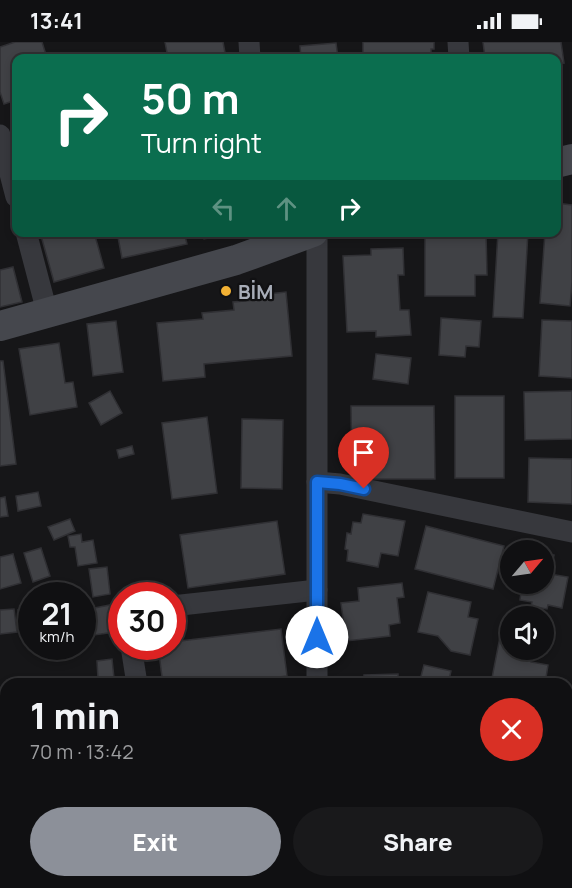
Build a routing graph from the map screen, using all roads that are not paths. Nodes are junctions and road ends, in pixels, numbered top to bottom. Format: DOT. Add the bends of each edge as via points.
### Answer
graph roads {
  1 [pos="0,135"];
  2 [pos="12,182"];
  3 [pos="27,237"];
  4 [pos="288,237"];
  5 [pos="315,237"];
  6 [pos="262,242"];
  7 [pos="47,312"];
  8 [pos="0,326"];
  9 [pos="317,482"];
  10 [pos="572,532"];
  11 [pos="317,590"];
  12 [pos="186,604"];
  13 [pos="134,660"];
  14 [pos="136,678"];
  15 [pos="317,678"];
  1 -- 2 [label="street"];
  3 -- 7 [label="street"];
  4 -- 6 [label="street"];
  5 -- 9 [label="street"];
  6 -- 7 [label="street" via="236,260"];
  7 -- 8 [label="street"];
  9 -- 10 [label="street"];
  9 -- 11 [label="street"];
  11 -- 12 [label="street"];
  11 -- 15 [label="street"];
  13 -- 14 [label="street"];
}
